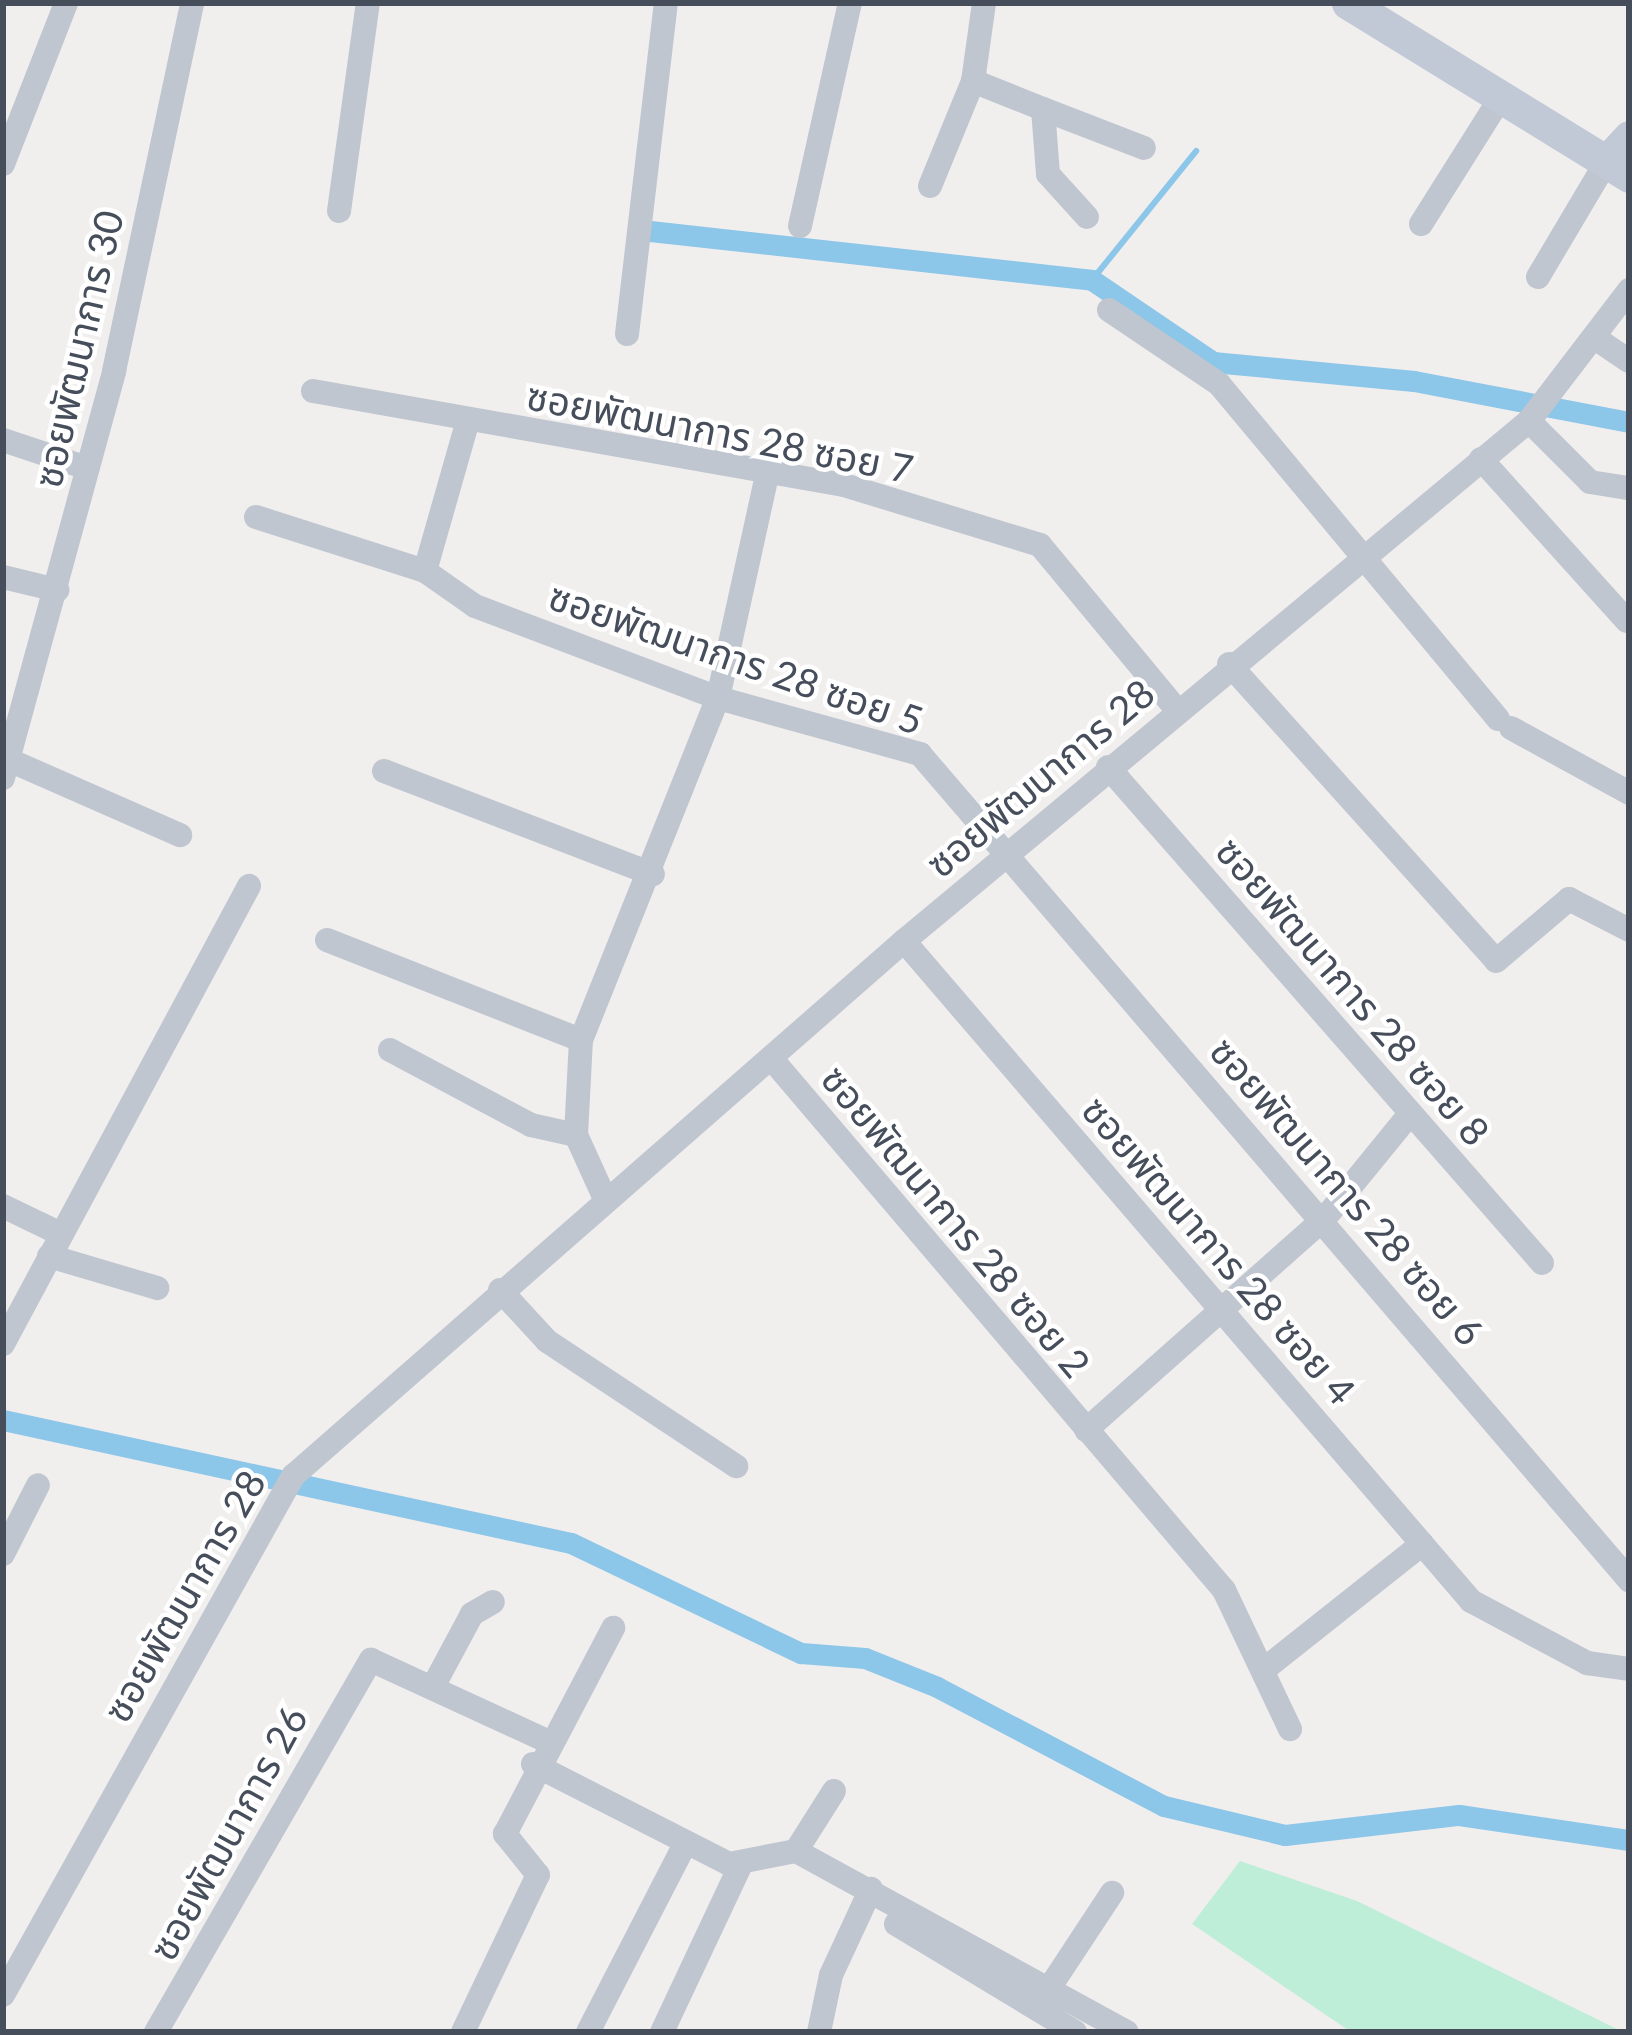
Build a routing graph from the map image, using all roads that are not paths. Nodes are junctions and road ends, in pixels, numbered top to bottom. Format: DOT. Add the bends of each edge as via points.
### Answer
graph roads {
  1 [pos="66,3"];
  2 [pos="192,3"];
  3 [pos="368,3"];
  4 [pos="666,3"];
  5 [pos="850,3"];
  6 [pos="984,3"];
  7 [pos="1348,3"];
  8 [pos="973,81"];
  9 [pos="1502,97"];
  10 [pos="1043,109"];
  11 [pos="1144,148"];
  12 [pos="1622,158"];
  13 [pos="3,164"];
  14 [pos="930,186"];
  15 [pos="339,211"];
  16 [pos="1087,217"];
  17 [pos="1421,224"];
  18 [pos="800,226"];
  19 [pos="1538,277"];
  20 [pos="1629,290"];
  21 [pos="1108,310"];
  22 [pos="627,334"];
  23 [pos="1595,338"];
  24 [pos="1629,361"];
  25 [pos="313,391"];
  26 [pos="467,420"];
  27 [pos="1529,421"];
  28 [pos="3,440"];
  29 [pos="1480,458"];
  30 [pos="87,468"];
  31 [pos="768,471"];
  32 [pos="1629,488"];
  33 [pos="256,517"];
  34 [pos="1360,553"];
  35 [pos="425,571"];
  36 [pos="3,577"];
  37 [pos="57,590"];
  38 [pos="1627,621"];
  39 [pos="1229,664"];
  40 [pos="718,698"];
  41 [pos="1176,710"];
  42 [pos="1108,767"];
  43 [pos="6,769"];
  44 [pos="384,771"];
  45 [pos="1629,793"];
  46 [pos="180,835"];
  47 [pos="1000,860"];
  48 [pos="653,874"];
  49 [pos="249,886"];
  50 [pos="1629,930"];
  51 [pos="327,940"];
  52 [pos="904,941"];
  53 [pos="581,1040"];
  54 [pos="390,1051"];
  55 [pos="771,1058"];
  56 [pos="1409,1115"];
  57 [pos="576,1135"];
  58 [pos="606,1201"];
  59 [pos="3,1206"];
  60 [pos="1325,1218"];
  61 [pos="55,1245"];
  62 [pos="1542,1263"];
  63 [pos="158,1288"];
  64 [pos="500,1290"];
  65 [pos="1227,1311"];
  66 [pos="3,1344"];
  67 [pos="1086,1430"];
  68 [pos="736,1466"];
  69 [pos="38,1486"];
  70 [pos="1422,1544"];
  71 [pos="3,1553"];
  72 [pos="1629,1580"];
  73 [pos="493,1602"];
  74 [pos="613,1628"];
  75 [pos="1267,1667"];
  76 [pos="1629,1670"];
  77 [pos="435,1683"];
  78 [pos="1290,1729"];
  79 [pos="547,1741"];
  80 [pos="533,1764"];
  81 [pos="834,1791"];
  82 [pos="685,1844"];
  83 [pos="796,1851"];
  84 [pos="741,1864"];
  85 [pos="872,1888"];
  86 [pos="1112,1893"];
  87 [pos="896,1924"];
  88 [pos="1050,1987"];
  89 [pos="3,1995"];
  90 [pos="156,2032"];
  91 [pos="463,2032"];
  92 [pos="588,2032"];
  93 [pos="662,2032"];
  94 [pos="819,2032"];
  95 [pos="1075,2032"];
  96 [pos="1127,2032"];
  1 -- 13 [label="street"];
  2 -- 30 [label="street, ซอยพัฒนาการ 30"];
  3 -- 15 [label="street"];
  4 -- 22 [label="street"];
  5 -- 18 [label="street"];
  6 -- 8 [label="street"];
  7 -- 9 [label="street"];
  8 -- 10 [label="street"];
  8 -- 14 [label="street"];
  9 -- 12 [label="street"];
  9 -- 17 [label="street"];
  10 -- 11 [label="street"];
  10 -- 16 [label="street" via="1048,174"];
  12 -- 19 [label="street"];
  20 -- 23 [label="street"];
  21 -- 34 [label="street" via="1219,384"];
  23 -- 24 [label="street"];
  23 -- 27 [label="street, ซอยพัฒนาการ 28"];
  25 -- 26 [label="street, ซอยพัฒนาการ 28 ซอย 7"];
  26 -- 31 [label="street, ซอยพัฒนาการ 28 ซอย 7"];
  26 -- 35 [label="street"];
  27 -- 29 [label="street, ซอยพัฒนาการ 28"];
  27 -- 32 [label="street" via="1590,482"];
  28 -- 30 [label="street"];
  29 -- 34 [label="street, ซอยพัฒนาการ 28"];
  29 -- 38 [label="street"];
  30 -- 37 [label="street, ซอยพัฒนาการ 30"];
  31 -- 40 [label="street"];
  31 -- 41 [label="street, ซอยพัฒนาการ 28 ซอย 7" via="1047,548"];
  33 -- 35 [label="street, ซอยพัฒนาการ 28 ซอย 5"];
  34 -- 39 [label="street, ซอยพัฒนาการ 28"];
  34 -- 45 [label="street" via="1504,723"];
  35 -- 40 [label="street, ซอยพัฒนาการ 28 ซอย 5" via="475,605"];
  36 -- 37 [label="street"];
  37 -- 43 [label="street, ซอยพัฒนาการ 30"];
  39 -- 41 [label="street, ซอยพัฒนาการ 28"];
  39 -- 50 [label="street" via="1496,961 1569,899"];
  40 -- 47 [label="street, ซอยพัฒนาการ 28 ซอย 5" via="920,754"];
  40 -- 48 [label="street"];
  41 -- 42 [label="street, ซอยพัฒนาการ 28"];
  42 -- 47 [label="street, ซอยพัฒนาการ 28"];
  42 -- 56 [label="street, ซอยพัฒนาการ 28 ซอย 8"];
  43 -- 46 [label="street"];
  44 -- 48 [label="street"];
  47 -- 52 [label="street, ซอยพัฒนาการ 28"];
  47 -- 60 [label="street, ซอยพัฒนาการ 28 ซอย 6"];
  48 -- 53 [label="street"];
  49 -- 61 [label="street"];
  51 -- 53 [label="street"];
  52 -- 55 [label="street, ซอยพัฒนาการ 28"];
  52 -- 65 [label="street, ซอยพัฒนาการ 28 ซอย 4"];
  53 -- 57 [label="street"];
  54 -- 57 [label="street" via="531,1125"];
  55 -- 58 [label="street, ซอยพัฒนาการ 28"];
  55 -- 67 [label="street, ซอยพัฒนาการ 28 ซอย 2"];
  56 -- 60 [label="street, ซอยพัฒนาการ 28 ซอย 2"];
  56 -- 62 [label="street, ซอยพัฒนาการ 28 ซอย 8"];
  57 -- 58 [label="street"];
  58 -- 64 [label="street, ซอยพัฒนาการ 28"];
  59 -- 61 [label="street"];
  60 -- 65 [label="street, ซอยพัฒนาการ 28 ซอย 2"];
  60 -- 72 [label="street, ซอยพัฒนาการ 28 ซอย 6"];
  61 -- 63 [label="street"];
  61 -- 66 [label="street"];
  64 -- 68 [label="street" via="547,1341"];
  64 -- 89 [label="street, ซอยพัฒนาการ 28" via="293,1476"];
  65 -- 67 [label="street, ซอยพัฒนาการ 28 ซอย 2"];
  65 -- 70 [label="street, ซอยพัฒนาการ 28 ซอย 4"];
  67 -- 75 [label="street, ซอยพัฒนาการ 28 ซอย 2" via="1224,1590"];
  69 -- 71 [label="street"];
  70 -- 75 [label="street"];
  70 -- 76 [label="street, ซอยพัฒนาการ 28 ซอย 4" via="1479,1607 1587,1664"];
  73 -- 77 [label="street" via="472,1614"];
  74 -- 79 [label="street"];
  75 -- 78 [label="street, ซอยพัฒนาการ 28 ซอย 2"];
  77 -- 79 [label="street"];
  77 -- 90 [label="street, ซอยพัฒนาการ 26" via="382,1657 361,1668"];
  79 -- 80 [label="street"];
  80 -- 82 [label="street"];
  80 -- 91 [label="street" via="503,1838 536,1882"];
  81 -- 83 [label="street"];
  82 -- 84 [label="street"];
  82 -- 92 [label="street"];
  83 -- 84 [label="street" via="773,1847"];
  83 -- 85 [label="street"];
  84 -- 93 [label="street"];
  85 -- 88 [label="street"];
  85 -- 94 [label="street" via="831,1976"];
  86 -- 88 [label="street"];
  87 -- 95 [label="street"];
  88 -- 96 [label="street"];
}
